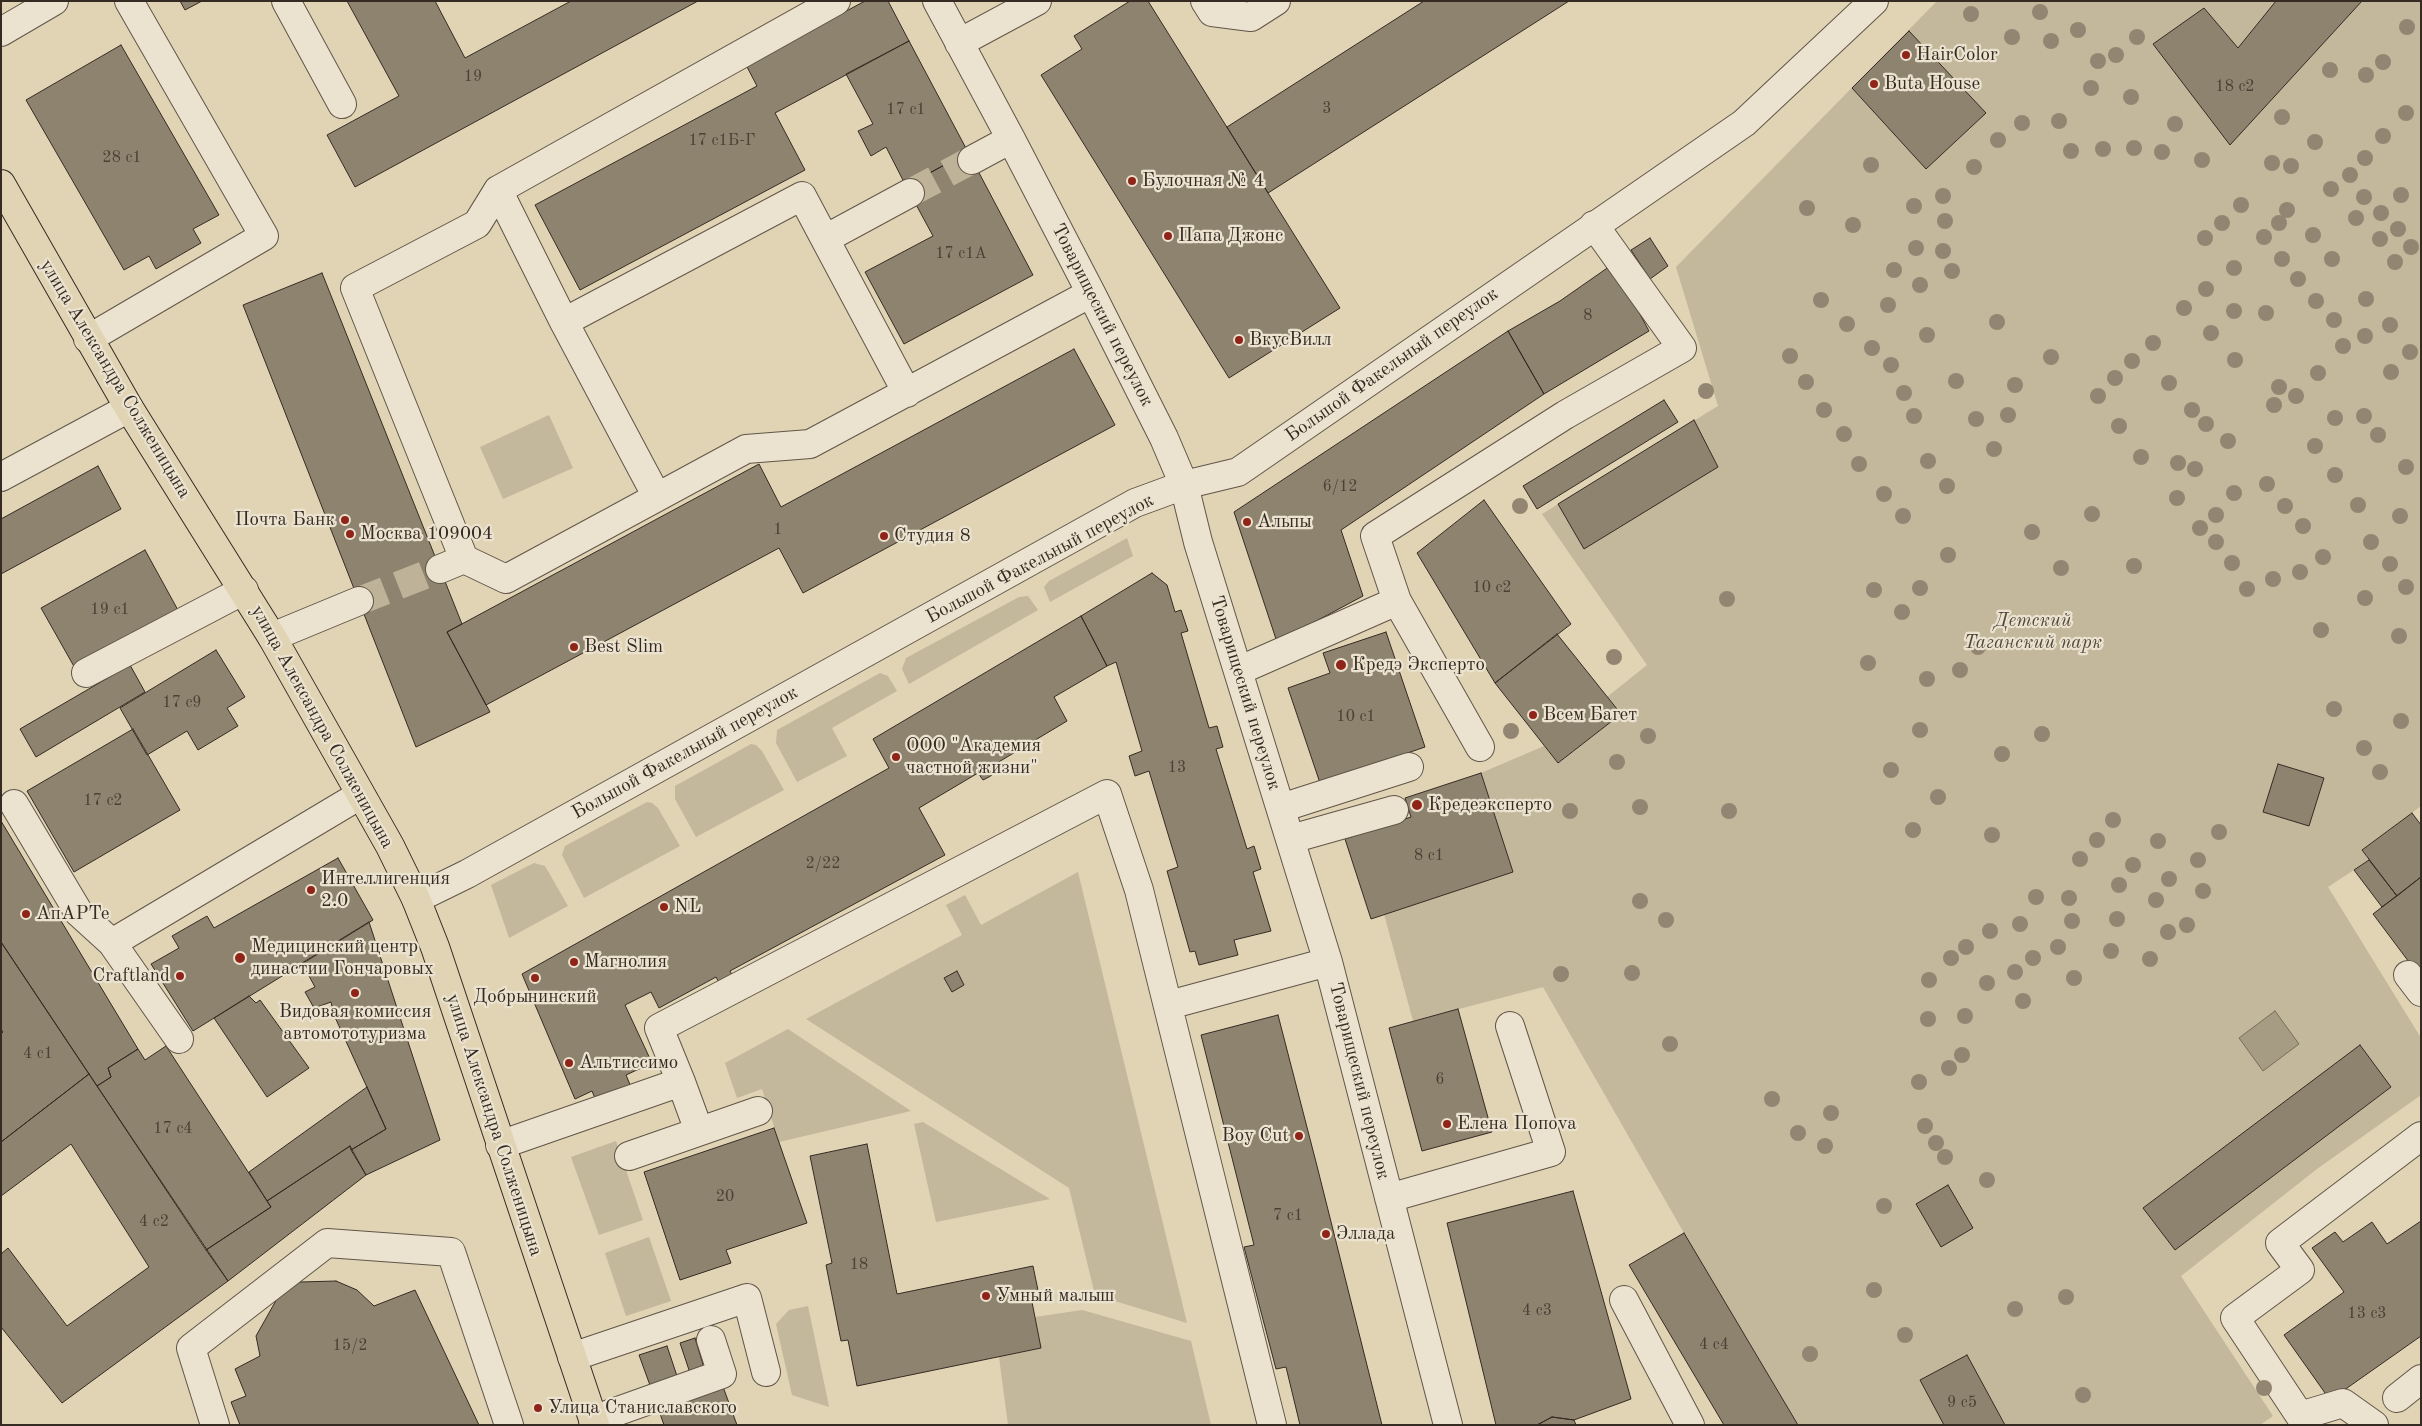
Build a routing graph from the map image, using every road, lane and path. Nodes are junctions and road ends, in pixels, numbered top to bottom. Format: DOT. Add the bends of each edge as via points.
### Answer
graph roads {
  1 [pos="54,1"];
  2 [pos="129,1"];
  3 [pos="286,1"];
  4 [pos="836,1"];
  5 [pos="936,1"];
  6 [pos="1037,1"];
  7 [pos="1205,1"];
  8 [pos="1276,1"];
  9 [pos="1874,1"];
  10 [pos="1,32"];
  11 [pos="959,43"];
  12 [pos="342,104"];
  13 [pos="1011,139"];
  14 [pos="972,160"];
  15 [pos="1,184"];
  16 [pos="498,190"];
  17 [pos="910,193"];
  18 [pos="1594,225"];
  19 [pos="825,239"];
  20 [pos="1091,293"];
  21 [pos="564,322"];
  22 [pos="88,338"];
  23 [pos="907,393"];
  24 [pos="129,408"];
  25 [pos="1,478"];
  26 [pos="1184,486"];
  27 [pos="658,497"];
  28 [pos="244,590"];
  29 [pos="359,601"];
  30 [pos="1397,601"];
  31 [pos="272,637"];
  32 [pos="1238,671"];
  33 [pos="86,673"];
  34 [pos="1480,747"];
  35 [pos="1409,768"];
  36 [pos="360,795"];
  37 [pos="14,804"];
  38 [pos="1281,808"];
  39 [pos="1394,810"];
  40 [pos="1291,839"];
  41 [pos="416,899"];
  42 [pos="112,943"];
  43 [pos="1328,962"];
  44 [pos="1169,1004"];
  45 [pos="1510,1026"];
  46 [pos="179,1039"];
  47 [pos="681,1082"];
  48 [pos="758,1111"];
  49 [pos="698,1132"];
  50 [pos="2421,1136"];
  51 [pos="500,1145"];
  52 [pos="629,1156"];
  53 [pos="1389,1198"];
  54 [pos="1624,1300"];
  55 [pos="711,1340"];
  56 [pos="572,1357"];
  57 [pos="766,1372"];
  58 [pos="2421,1379"];
  59 [pos="2397,1398"];
  60 [pos="594,1422"];
  61 [pos="215,1425"];
  62 [pos="508,1425"];
  63 [pos="1272,1425"];
  64 [pos="1448,1425"];
  65 [pos="1690,1425"];
  66 [pos="2374,1425"];
  1 -- 10 [label="street"];
  2 -- 22 [label="street" via="264,236"];
  3 -- 12 [label="street"];
  4 -- 16 [label="street"];
  5 -- 11 [label="street, Товарищеский переулок"];
  6 -- 11 [label="street"];
  7 -- 8 [label="street" via="1212,12 1251,17"];
  9 -- 18 [label="street, Большой Факельный переулок" via="1744,123"];
  11 -- 13 [label="street, Товарищеский переулок"];
  13 -- 14 [label="street"];
  13 -- 20 [label="street, Товарищеский переулок"];
  15 -- 22 [label="main road, улица Александра Солженицына"];
  16 -- 21 [label="street"];
  16 -- 27 [label="street" via="477,224 354,288 452,564 506,579"];
  17 -- 19 [label="street"];
  18 -- 26 [label="street, Большой Факельный переулок" via="1238,472"];
  18 -- 30 [label="street" via="1682,348 1565,414 1375,536"];
  19 -- 21 [label="street" via="802,196"];
  19 -- 23 [label="street"];
  20 -- 23 [label="street"];
  20 -- 26 [label="street, Товарищеский переулок" via="1164,438"];
  21 -- 27 [label="street"];
  22 -- 24 [label="main road, улица Александра Солженицына"];
  23 -- 27 [label="street" via="810,444 746,449"];
  24 -- 25 [label="street"];
  24 -- 28 [label="main road, улица Александра Солженицына"];
  26 -- 32 [label="street, Товарищеский переулок"];
  26 -- 41 [label="street, Большой Факельный переулок" via="1135,503 467,874"];
  28 -- 31 [label="main road, улица Александра Солженицына"];
  28 -- 33 [label="street"];
  29 -- 31 [label="street"];
  30 -- 32 [label="street"];
  30 -- 34 [label="street"];
  31 -- 36 [label="main road, улица Александра Солженицына"];
  32 -- 38 [label="street, Товарищеский переулок"];
  35 -- 38 [label="street"];
  36 -- 41 [label="main road, улица Александра Солженицына"];
  36 -- 42 [label="street"];
  37 -- 42 [label="street" via="79,913"];
  38 -- 40 [label="street, Товарищеский переулок"];
  39 -- 40 [label="street"];
  40 -- 43 [label="street, Товарищеский переулок"];
  41 -- 51 [label="main road, улица Александра Солженицына"];
  42 -- 46 [label="street"];
  43 -- 44 [label="street"];
  43 -- 53 [label="street, Товарищеский переулок"];
  44 -- 47 [label="street" via="1139,890 1106,794 660,1028"];
  44 -- 63 [label="street"];
  45 -- 53 [label="street" via="1552,1152"];
  47 -- 49 [label="street"];
  47 -- 51 [label="street"];
  48 -- 49 [label="street"];
  49 -- 52 [label="street"];
  50 -- 66 [label="street" via="2280,1243 2300,1270 2235,1318 2300,1416 2343,1403"];
  51 -- 56 [label="main road, улица Александра Солженицына"];
  53 -- 64 [label="street, Товарищеский переулок"];
  54 -- 65 [label="street"];
  55 -- 60 [label="street" via="722,1374"];
  56 -- 57 [label="street" via="747,1298"];
  56 -- 60 [label="main road, улица Александра Солженицына"];
  58 -- 59 [label="street"];
  61 -- 62 [label="street" via="191,1348 327,1243 451,1252"];
}
